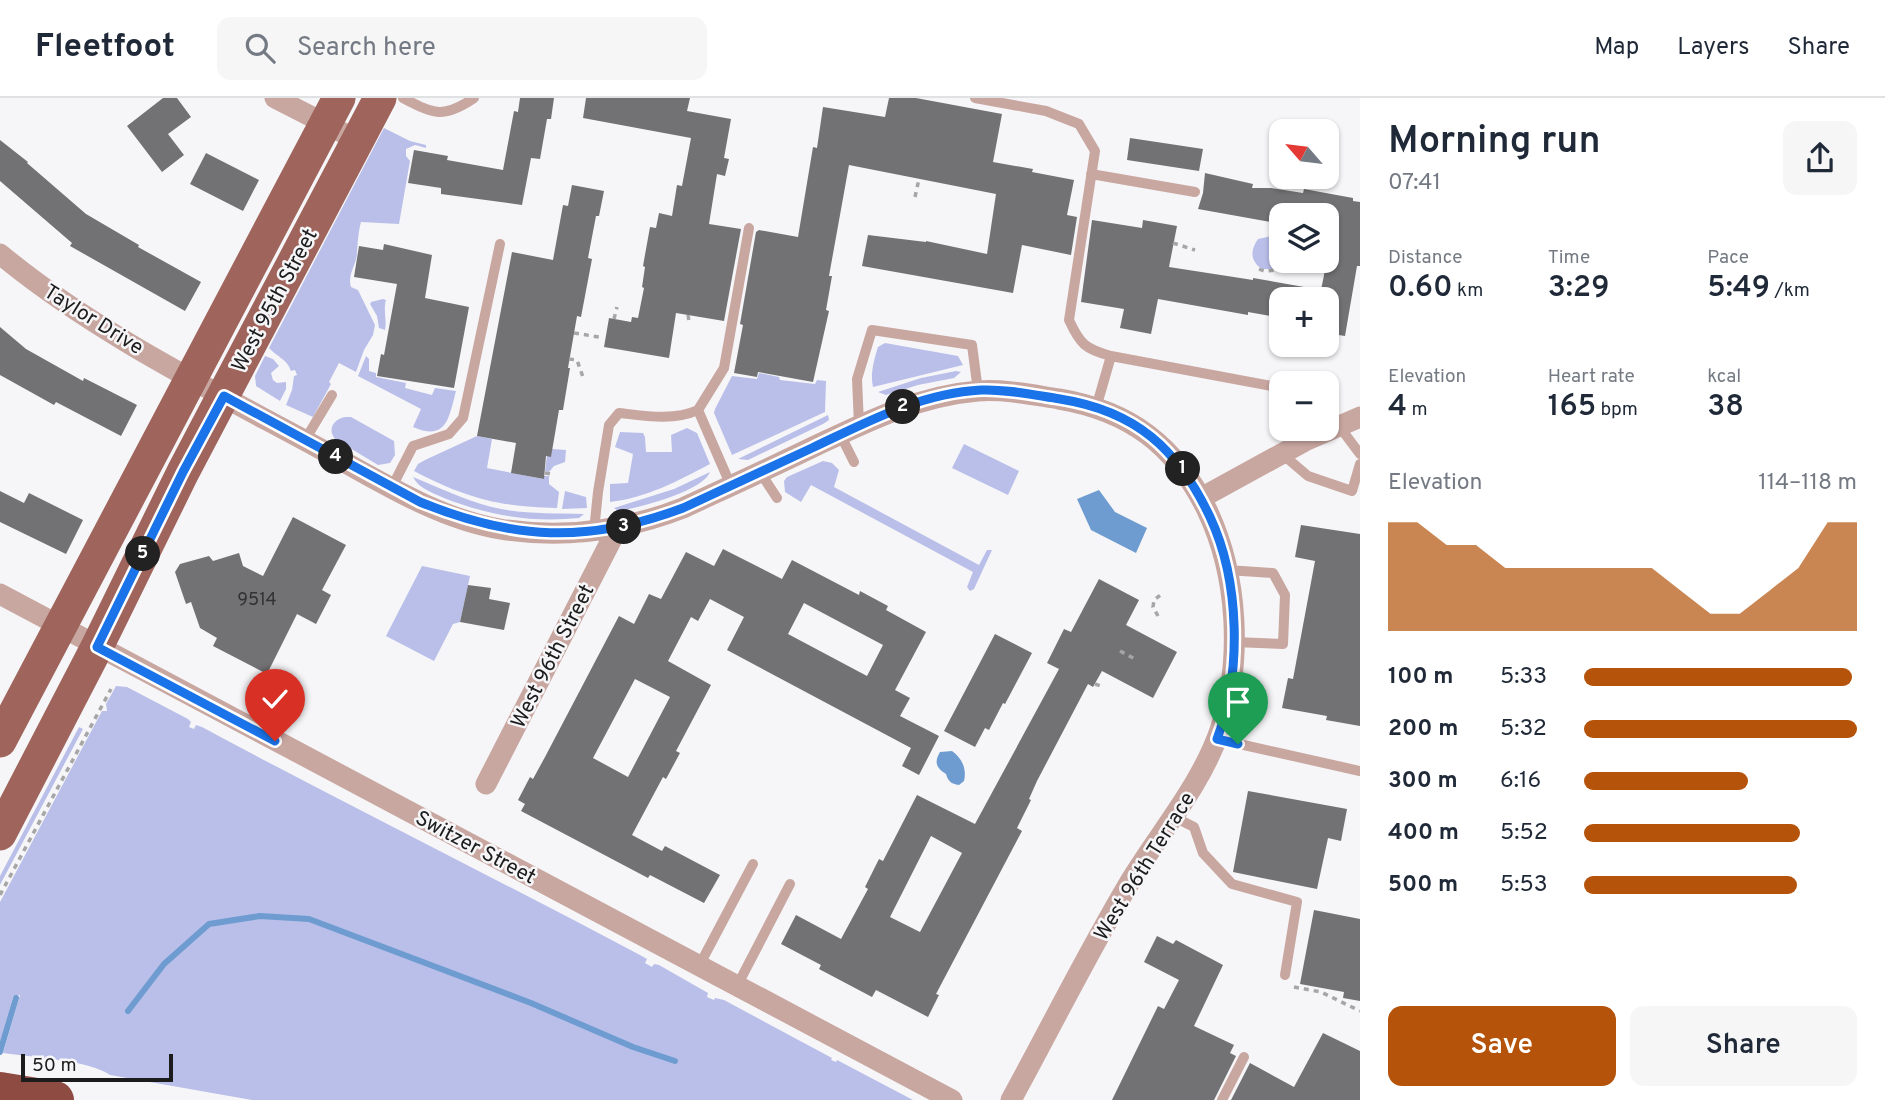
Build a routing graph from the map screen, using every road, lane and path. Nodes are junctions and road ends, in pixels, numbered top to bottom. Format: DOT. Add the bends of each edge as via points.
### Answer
graph roads {
  1 [pos="275,98"];
  2 [pos="380,98"];
  3 [pos="403,98"];
  4 [pos="474,98"];
  5 [pos="975,98"];
  6 [pos="332,111"];
  7 [pos="357,140"];
  8 [pos="1091,174"];
  9 [pos="919,179"];
  10 [pos="1195,192"];
  11 [pos="915,197"];
  12 [pos="749,228"];
  13 [pos="1173,243"];
  14 [pos="500,244"];
  15 [pos="1195,250"];
  16 [pos="0,254"];
  17 [pos="1259,269"];
  18 [pos="1269,271"];
  19 [pos="617,307"];
  20 [pos="688,315"];
  21 [pos="614,319"];
  22 [pos="690,321"];
  23 [pos="574,333"];
  24 [pos="598,337"];
  25 [pos="1111,356"];
  26 [pos="569,359"];
  27 [pos="192,379"];
  28 [pos="584,380"];
  29 [pos="1269,385"];
  30 [pos="978,391"];
  31 [pos="331,395"];
  32 [pos="224,396"];
  33 [pos="1096,408"];
  34 [pos="698,410"];
  35 [pos="1360,417"];
  36 [pos="1339,426"];
  37 [pos="850,430"];
  38 [pos="305,440"];
  39 [pos="1295,441"];
  40 [pos="1282,453"];
  41 [pos="1360,454"];
  42 [pos="854,462"];
  43 [pos="1360,464"];
  44 [pos="760,472"];
  45 [pos="545,473"];
  46 [pos="551,474"];
  47 [pos="731,486"];
  48 [pos="392,487"];
  49 [pos="777,498"];
  50 [pos="1201,498"];
  51 [pos="618,529"];
  52 [pos="594,531"];
  53 [pos="1227,570"];
  54 [pos="1163,593"];
  55 [pos="0,594"];
  56 [pos="1158,617"];
  57 [pos="61,628"];
  58 [pos="1233,642"];
  59 [pos="97,647"];
  60 [pos="1120,651"];
  61 [pos="1135,659"];
  62 [pos="1096,684"];
  63 [pos="1101,686"];
  64 [pos="111,689"];
  65 [pos="1217,739"];
  66 [pos="0,741"];
  67 [pos="1360,771"];
  68 [pos="486,784"];
  69 [pos="1172,816"];
  70 [pos="0,834"];
  71 [pos="753,864"];
  72 [pos="790,884"];
  73 [pos="0,895"];
  74 [pos="699,966"];
  75 [pos="1285,980"];
  76 [pos="737,986"];
  77 [pos="1360,1011"];
  78 [pos="1244,1057"];
  79 [pos="0,1091"];
  80 [pos="55,1100"];
  81 [pos="952,1100"];
  82 [pos="1011,1100"];
  83 [pos="1222,1100"];
  1 -- 6 [label="street"];
  2 -- 7 [label="main road, West 95th Street"];
  3 -- 4 [label="lane" via="431,112 457,109"];
  5 -- 8 [label="lane" via="1046,111 1079,124 1095,150"];
  6 -- 7 [label="street"];
  6 -- 27 [label="main road, West 95th Street"];
  7 -- 32 [label="main road, West 95th Street"];
  8 -- 10 [label="lane"];
  8 -- 25 [label="lane" via="1069,320 1077,339 1091,351"];
  9 -- 11 [label="path"];
  12 -- 34 [label="lane" via="724,368"];
  13 -- 15 [label="path"];
  14 -- 48 [label="lane" via="463,418 449,435 412,446"];
  16 -- 27 [label="street, Taylor Drive" via="69,307"];
  17 -- 18 [label="path"];
  19 -- 21 [label="path"];
  20 -- 22 [label="path"];
  23 -- 24 [label="path"];
  25 -- 29 [label="lane"];
  25 -- 33 [label="lane"];
  26 -- 28 [label="path" via="577,360"];
  27 -- 32 [label="street, Taylor Drive"];
  27 -- 57 [label="main road, West 95th Street"];
  30 -- 33 [label="street, West 96th Terrace" via="1023,393"];
  30 -- 37 [label="street, West 96th Terrace" via="932,398"];
  30 -- 37 [label="lane" via="972,345 872,330 857,379"];
  31 -- 38 [label="lane"];
  32 -- 38 [label="street, Taylor Drive"];
  32 -- 59 [label="main road, West 95th Street"];
  33 -- 50 [label="street, West 96th Terrace" via="1145,432 1172,454"];
  34 -- 47 [label="lane"];
  34 -- 52 [label="lane" via="657,417 619,414 609,425"];
  35 -- 36 [label="street"];
  36 -- 41 [label="lane"];
  37 -- 42 [label="lane"];
  37 -- 44 [label="street, West 96th Terrace"];
  38 -- 48 [label="street, Taylor Drive"];
  39 -- 40 [label="street"];
  40 -- 43 [label="lane" via="1308,476 1352,491"];
  40 -- 50 [label="street"];
  44 -- 47 [label="street, West 96th Terrace"];
  44 -- 49 [label="lane"];
  45 -- 46 [label="path"];
  47 -- 51 [label="street, Taylor Drive"];
  48 -- 52 [label="street, Taylor Drive" via="445,512 498,528"];
  50 -- 53 [label="street, West 96th Terrace"];
  51 -- 52 [label="street, Taylor Drive"];
  51 -- 68 [label="street, West 96th Street"];
  53 -- 58 [label="street, West 96th Terrace"];
  53 -- 58 [label="lane" via="1273,573 1285,595 1283,644"];
  54 -- 56 [label="path" via="1154,600"];
  55 -- 57 [label="street, Switzer Street"];
  57 -- 59 [label="street, Switzer Street"];
  57 -- 66 [label="main road, West 95th Street"];
  58 -- 65 [label="street, West 96th Terrace" via="1231,683"];
  59 -- 70 [label="main road, West 95th Street"];
  59 -- 74 [label="street, Switzer Street"];
  60 -- 61 [label="path"];
  62 -- 63 [label="path"];
  64 -- 73 [label="path"];
  65 -- 67 [label="lane"];
  65 -- 69 [label="street, West 96th Terrace"];
  69 -- 75 [label="lane" via="1194,827 1203,853 1233,884 1297,902"];
  69 -- 82 [label="street, West 96th Terrace" via="1114,908"];
  71 -- 74 [label="lane"];
  72 -- 76 [label="lane"];
  74 -- 76 [label="street, Switzer Street"];
  75 -- 77 [label="path"];
  76 -- 81 [label="street, Switzer Street"];
  78 -- 83 [label="lane"];
  79 -- 80 [label="highway"];
}
